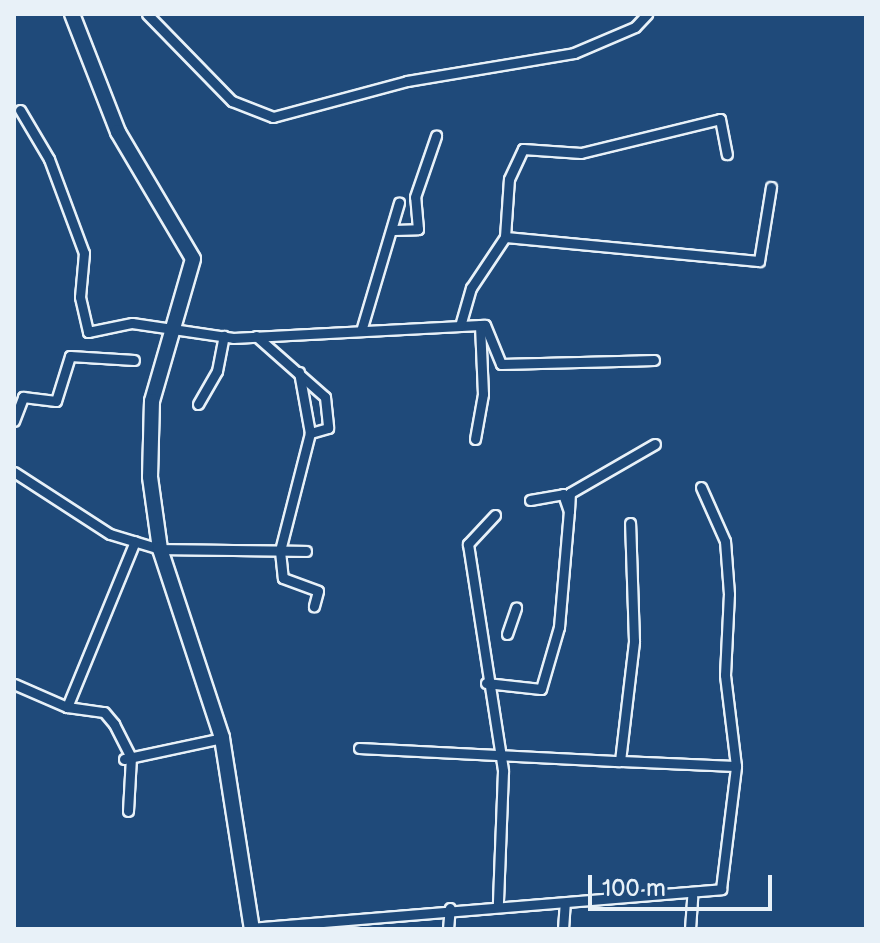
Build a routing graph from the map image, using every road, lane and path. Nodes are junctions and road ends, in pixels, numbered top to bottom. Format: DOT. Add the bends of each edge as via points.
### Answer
graph roads {
  1 [pos="72,14"];
  2 [pos="147,14"];
  3 [pos="647,14"];
  4 [pos="20,110"];
  5 [pos="436,136"];
  6 [pos="727,154"];
  7 [pos="771,187"];
  8 [pos="399,203"];
  9 [pos="394,230"];
  10 [pos="505,237"];
  11 [pos="480,325"];
  12 [pos="460,326"];
  13 [pos="178,327"];
  14 [pos="361,331"];
  15 [pos="224,336"];
  16 [pos="256,336"];
  17 [pos="134,360"];
  18 [pos="654,360"];
  19 [pos="299,372"];
  20 [pos="198,404"];
  21 [pos="14,421"];
  22 [pos="310,433"];
  23 [pos="475,439"];
  24 [pos="655,444"];
  25 [pos="14,472"];
  26 [pos="701,487"];
  27 [pos="530,500"];
  28 [pos="569,511"];
  29 [pos="495,515"];
  30 [pos="630,523"];
  31 [pos="135,541"];
  32 [pos="160,549"];
  33 [pos="280,551"];
  34 [pos="306,551"];
  35 [pos="314,606"];
  36 [pos="516,608"];
  37 [pos="507,634"];
  38 [pos="486,683"];
  39 [pos="14,684"];
  40 [pos="67,707"];
  41 [pos="222,738"];
  42 [pos="359,748"];
  43 [pos="498,757"];
  44 [pos="127,758"];
  45 [pos="620,761"];
  46 [pos="736,766"];
  47 [pos="128,811"];
  48 [pos="692,897"];
  49 [pos="565,903"];
  50 [pos="498,904"];
  51 [pos="450,908"];
  52 [pos="250,929"];
  53 [pos="448,929"];
  54 [pos="563,929"];
  55 [pos="690,929"];
  1 -- 13 [label="main road" via="118,132 188,241 193,274"];
  2 -- 3 [label="street" via="232,101 273,117 407,81 574,53 635,27"];
  4 -- 13 [label="street" via="49,159 84,253 80,297 88,332 132,323"];
  5 -- 9 [label="street" via="415,197 418,229"];
  6 -- 10 [label="street" via="720,119 581,153 523,149 509,179"];
  7 -- 10 [label="street" via="759,261"];
  8 -- 9 [label="street"];
  9 -- 14 [label="street"];
  10 -- 12 [label="street" via="471,288"];
  11 -- 12 [label="street"];
  11 -- 18 [label="street" via="492,330 494,358 501,364"];
  11 -- 23 [label="street" via="483,394"];
  12 -- 14 [label="street"];
  13 -- 15 [label="street"];
  13 -- 32 [label="main road" via="148,437"];
  14 -- 16 [label="street"];
  15 -- 16 [label="street"];
  15 -- 20 [label="street" via="217,371"];
  16 -- 19 [label="street"];
  17 -- 21 [label="street" via="70,356 56,401 23,397"];
  19 -- 22 [label="street"];
  19 -- 22 [label="street" via="325,397 328,428"];
  22 -- 33 [label="street"];
  24 -- 28 [label="street" via="570,493"];
  25 -- 31 [label="street" via="92,524"];
  26 -- 46 [label="street" via="725,541 726,708"];
  27 -- 28 [label="street" via="563,494"];
  28 -- 38 [label="street" via="559,627 541,689"];
  29 -- 38 [label="street" via="468,544"];
  30 -- 45 [label="street" via="634,641"];
  31 -- 32 [label="street"];
  31 -- 40 [label="street"];
  32 -- 33 [label="street"];
  32 -- 41 [label="main road"];
  33 -- 34 [label="street"];
  33 -- 35 [label="street" via="283,578 318,591"];
  36 -- 37 [label="street"];
  38 -- 43 [label="street"];
  39 -- 40 [label="street"];
  40 -- 44 [label="street" via="104,712"];
  41 -- 44 [label="street"];
  41 -- 52 [label="main road"];
  42 -- 43 [label="street"];
  43 -- 45 [label="street"];
  43 -- 50 [label="street" via="505,836"];
  44 -- 47 [label="street"];
  45 -- 46 [label="street"];
  46 -- 48 [label="street" via="721,889"];
  48 -- 49 [label="street"];
  48 -- 55 [label="street"];
  49 -- 50 [label="street"];
  49 -- 54 [label="street"];
  50 -- 51 [label="street"];
  51 -- 52 [label="street"];
  51 -- 53 [label="street"];
}
